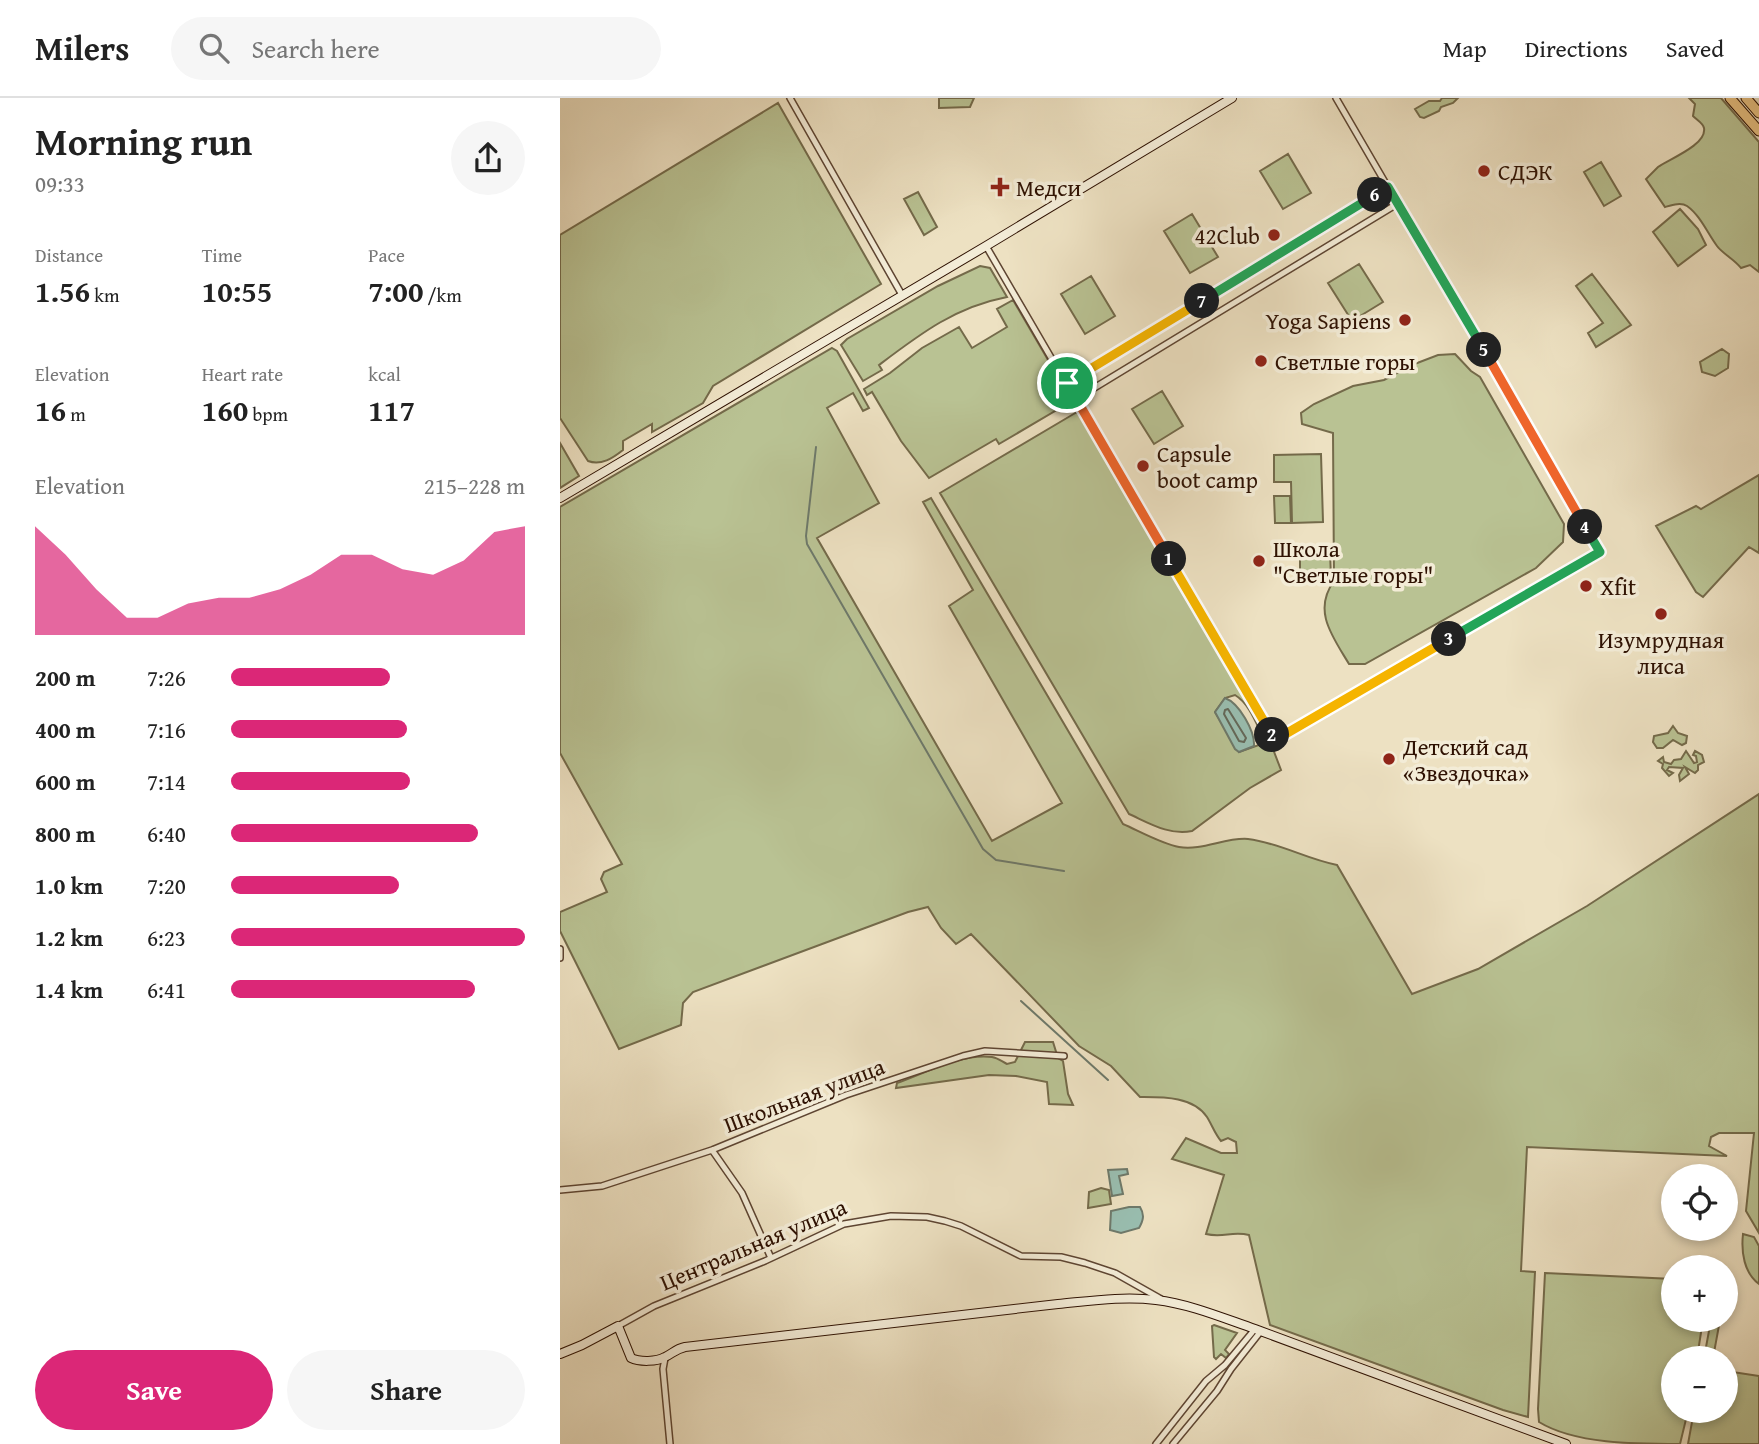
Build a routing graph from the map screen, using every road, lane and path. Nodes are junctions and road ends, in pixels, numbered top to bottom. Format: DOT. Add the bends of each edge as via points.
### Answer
graph roads {
  1 [pos="790,98"];
  2 [pos="1232,98"];
  3 [pos="1335,98"];
  4 [pos="1730,98"];
  5 [pos="1746,98"];
  6 [pos="1759,113"];
  7 [pos="1759,131"];
  8 [pos="1388,187"];
  9 [pos="1397,204"];
  10 [pos="986,246"];
  11 [pos="902,295"];
  12 [pos="1067,383"];
  13 [pos="1076,399"];
  14 [pos="560,498"];
  15 [pos="560,949"];
  16 [pos="560,958"];
  17 [pos="1064,1056"];
  18 [pos="712,1150"];
  19 [pos="560,1190"];
  20 [pos="771,1258"];
  21 [pos="1163,1301"];
  22 [pos="618,1326"];
  23 [pos="1258,1330"];
  24 [pos="560,1354"];
  25 [pos="665,1358"];
  26 [pos="670,1444"];
  27 [pos="1156,1444"];
  28 [pos="1173,1444"];
  29 [pos="1566,1444"];
  1 -- 11 [label="street"];
  2 -- 10 [label="street"];
  3 -- 8 [label="street"];
  4 -- 7 [label="main road"];
  5 -- 6 [label="main road"];
  8 -- 9 [label="street"];
  8 -- 12 [label="street"];
  9 -- 13 [label="street"];
  9 -- 13 [label="street" via="1600,552 1275,736"];
  10 -- 11 [label="street"];
  10 -- 12 [label="street"];
  11 -- 14 [label="street"];
  12 -- 13 [label="street"];
  15 -- 16 [label="street"];
  17 -- 18 [label="street, Школьная улица" via="975,1052 846,1095"];
  18 -- 19 [label="street, Школьная улица" via="602,1186"];
  18 -- 20 [label="street" via="743,1193"];
  20 -- 21 [label="street, Центральная улица" via="858,1220 927,1217 961,1226 1021,1256 1072,1259 1115,1273"];
  20 -- 22 [label="street, Центральная улица" via="654,1306"];
  21 -- 23 [label="street"];
  21 -- 25 [label="street" via="1113,1300 1024,1308 685,1347"];
  22 -- 24 [label="street, Центральная улица"];
  22 -- 25 [label="street" via="635,1361"];
  23 -- 27 [label="street" via="1206,1381"];
  23 -- 28 [label="street"];
  23 -- 29 [label="street"];
  25 -- 26 [label="street"];
}
